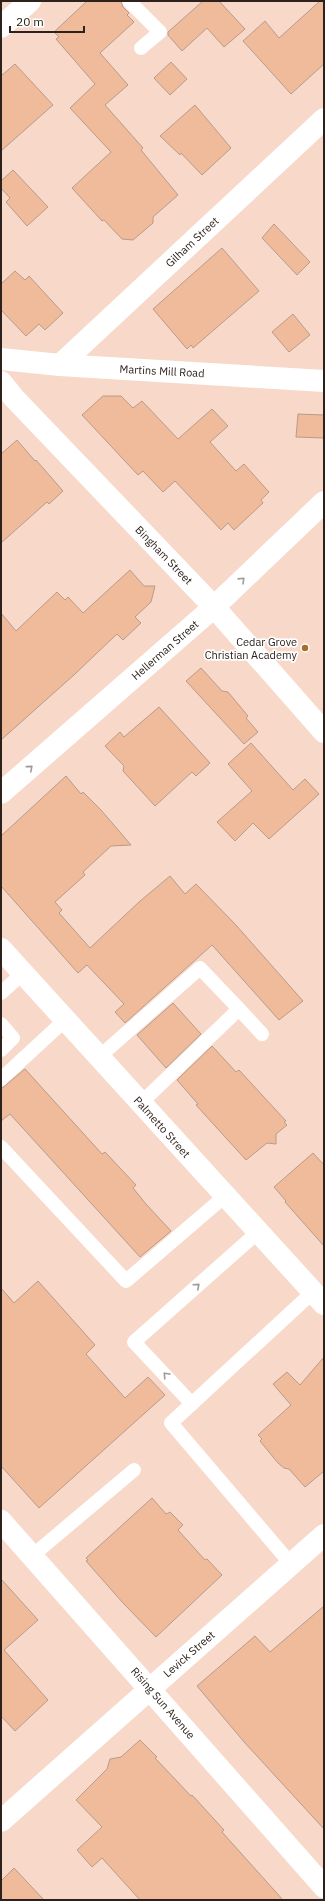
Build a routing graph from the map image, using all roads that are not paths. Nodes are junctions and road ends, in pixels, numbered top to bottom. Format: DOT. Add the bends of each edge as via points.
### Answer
graph roads {
  1 [pos="30,1"];
  2 [pos="129,1"];
  3 [pos="1,27"];
  4 [pos="141,48"];
  5 [pos="324,119"];
  6 [pos="1,359"];
  7 [pos="60,365"];
  8 [pos="324,381"];
  9 [pos="5,397"];
  10 [pos="324,502"];
  11 [pos="214,607"];
  12 [pos="324,732"];
  13 [pos="1,794"];
  14 [pos="1,949"];
  15 [pos="23,973"];
  16 [pos="1,993"];
  17 [pos="239,1009"];
  18 [pos="65,1020"];
  19 [pos="1,1024"];
  20 [pos="262,1034"];
  21 [pos="1,1050"];
  22 [pos="99,1057"];
  23 [pos="1,1079"];
  24 [pos="141,1103"];
  25 [pos="1,1147"];
  26 [pos="225,1196"];
  27 [pos="258,1232"];
  28 [pos="319,1298"];
  29 [pos="192,1404"];
  30 [pos="134,1470"];
  31 [pos="1,1521"];
  32 [pos="324,1535"];
  33 [pos="32,1556"];
  34 [pos="291,1564"];
  35 [pos="150,1689"];
  36 [pos="1,1821"];
  37 [pos="324,1887"];
  1 -- 3 [label="street"];
  2 -- 4 [label="lane" via="160,32"];
  5 -- 7 [label="street, Gilham Street"];
  6 -- 7 [label="street, Martins Mill Road"];
  7 -- 8 [label="street, Martins Mill Road"];
  9 -- 11 [label="street, Bingham Street"];
  11 -- 10 [label="street, Hellerman Street, one-way"];
  11 -- 12 [label="street, Bingham Street"];
  13 -- 11 [label="street, Hellerman Street, one-way"];
  14 -- 15 [label="street, Palmetto Street"];
  15 -- 16 [label="lane"];
  15 -- 18 [label="street, Palmetto Street"];
  17 -- 20 [label="lane"];
  17 -- 22 [label="lane" via="200,968"];
  17 -- 24 [label="lane"];
  18 -- 22 [label="street, Palmetto Street"];
  18 -- 23 [label="lane"];
  19 -- 21 [label="lane" via="13,1038"];
  22 -- 24 [label="street, Palmetto Street"];
  24 -- 26 [label="street, Palmetto Street"];
  25 -- 26 [label="lane" via="126,1281"];
  26 -- 27 [label="street, Palmetto Street"];
  27 -- 28 [label="street, Palmetto Street"];
  29 -- 27 [label="lane, one-way" via="134,1342"];
  28 -- 29 [label="lane"];
  29 -- 34 [label="lane" via="171,1423"];
  30 -- 33 [label="lane"];
  31 -- 33 [label="street, Rising Sun Avenue"];
  32 -- 34 [label="street, Levick Street"];
  33 -- 35 [label="street, Rising Sun Avenue"];
  34 -- 35 [label="street, Levick Street"];
  35 -- 36 [label="street, Levick Street"];
  35 -- 37 [label="street, Rising Sun Avenue"];
}
